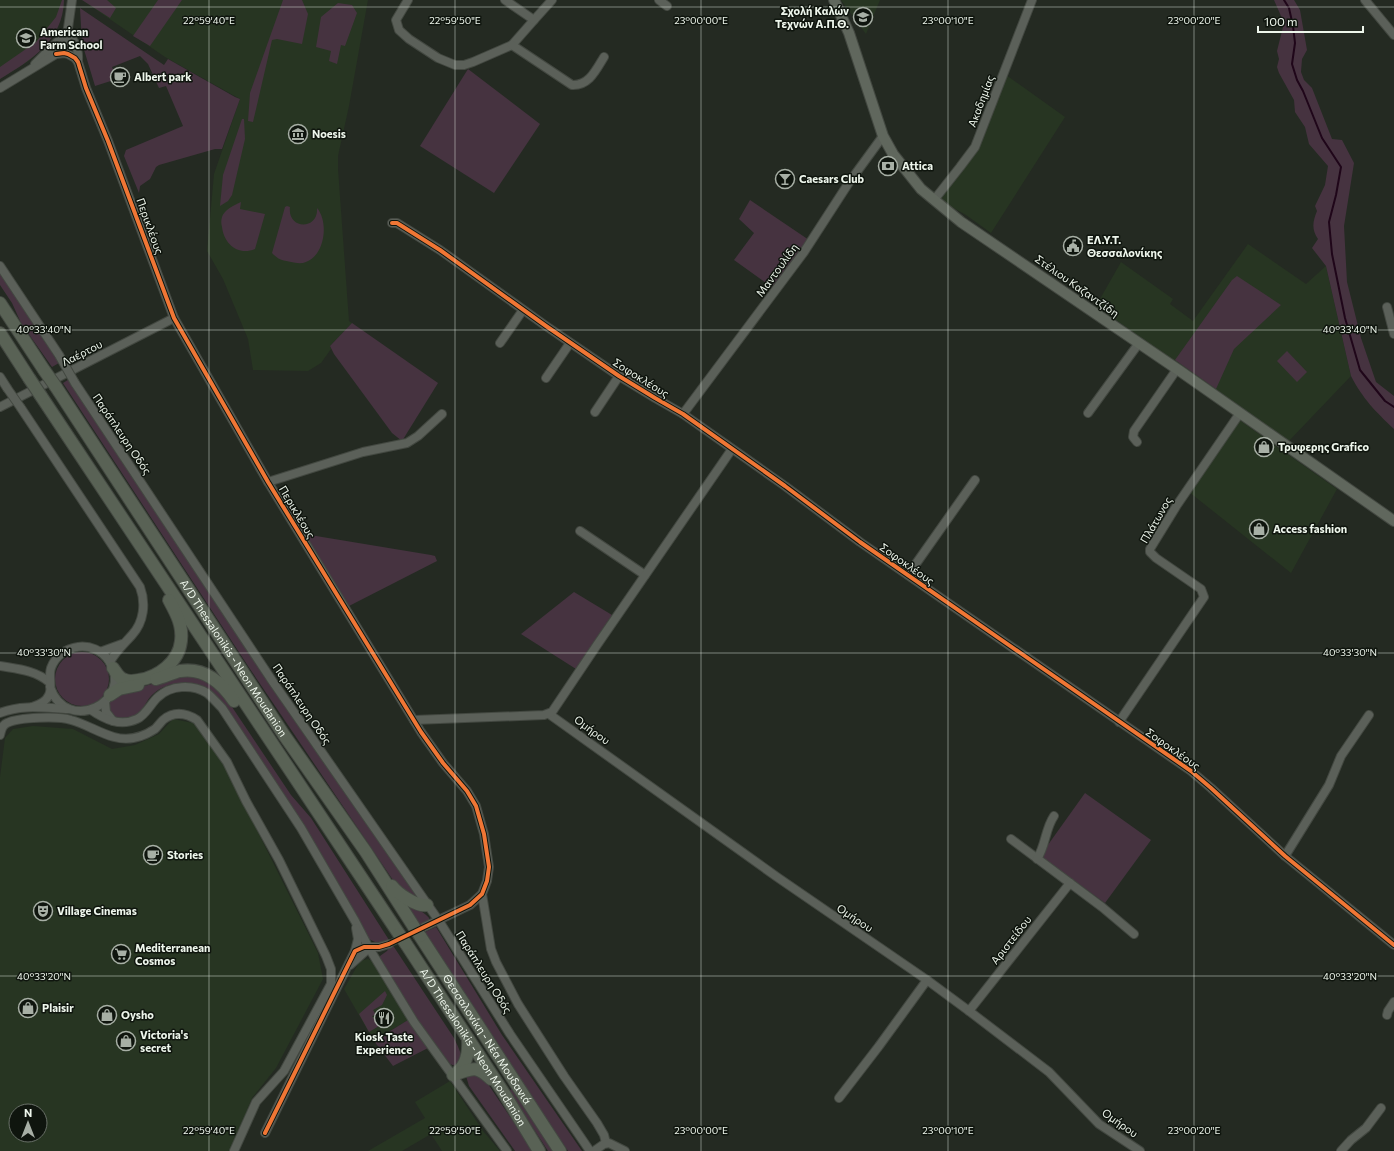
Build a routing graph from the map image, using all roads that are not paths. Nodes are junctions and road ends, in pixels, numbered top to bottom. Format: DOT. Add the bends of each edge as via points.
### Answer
graph roads {
  1 [pos="72,0"];
  2 [pos="408,0"];
  3 [pos="505,0"];
  4 [pos="552,0"];
  5 [pos="659,0"];
  6 [pos="834,0"];
  7 [pos="1032,0"];
  8 [pos="1365,0"];
  9 [pos="667,6"];
  10 [pos="534,20"];
  11 [pos="67,32"];
  12 [pos="1394,35"];
  13 [pos="512,45"];
  14 [pos="56,54"];
  15 [pos="604,57"];
  16 [pos="76,60"];
  17 [pos="30,68"];
  18 [pos="0,88"];
  19 [pos="883,136"];
  20 [pos="934,200"];
  21 [pos="392,223"];
  22 [pos="0,266"];
  23 [pos="0,303"];
  24 [pos="1386,307"];
  25 [pos="523,310"];
  26 [pos="174,318"];
  27 [pos="0,333"];
  28 [pos="1394,334"];
  29 [pos="500,343"];
  30 [pos="570,343"];
  31 [pos="1139,343"];
  32 [pos="1177,369"];
  33 [pos="619,376"];
  34 [pos="0,377"];
  35 [pos="546,378"];
  36 [pos="0,407"];
  37 [pos="595,412"];
  38 [pos="1088,413"];
  39 [pos="1240,413"];
  40 [pos="442,414"];
  41 [pos="683,414"];
  42 [pos="1137,442"];
  43 [pos="732,449"];
  44 [pos="80,454"];
  45 [pos="975,480"];
  46 [pos="268,482"];
  47 [pos="1394,521"];
  48 [pos="580,531"];
  49 [pos="908,575"];
  50 [pos="645,576"];
  51 [pos="124,643"];
  52 [pos="100,652"];
  53 [pos="54,662"];
  54 [pos="112,665"];
  55 [pos="0,666"];
  56 [pos="31,672"];
  57 [pos="50,684"];
  58 [pos="107,699"];
  59 [pos="32,707"];
  60 [pos="69,709"];
  61 [pos="91,710"];
  62 [pos="0,713"];
  63 [pos="549,714"];
  64 [pos="1369,715"];
  65 [pos="431,719"];
  66 [pos="414,720"];
  67 [pos="113,721"];
  68 [pos="1119,722"];
  69 [pos="421,732"];
  70 [pos="0,735"];
  71 [pos="1054,816"];
  72 [pos="333,834"];
  73 [pos="1010,839"];
  74 [pos="366,852"];
  75 [pos="1285,856"];
  76 [pos="1037,859"];
  77 [pos="1070,883"];
  78 [pos="482,894"];
  79 [pos="427,905"];
  80 [pos="356,921"];
  81 [pos="439,921"];
  82 [pos="419,930"];
  83 [pos="1134,934"];
  84 [pos="389,944"];
  85 [pos="1394,945"];
  86 [pos="368,948"];
  87 [pos="355,951"];
  88 [pos="347,969"];
  89 [pos="927,980"];
  90 [pos="1394,1002"];
  91 [pos="969,1011"];
  92 [pos="1387,1015"];
  93 [pos="468,1039"];
  94 [pos="453,1075"];
  95 [pos="505,1095"];
  96 [pos="839,1098"];
  97 [pos="1381,1108"];
  98 [pos="265,1133"];
  99 [pos="606,1143"];
  100 [pos="538,1150"];
  101 [pos="234,1151"];
  102 [pos="507,1151"];
  103 [pos="560,1151"];
  104 [pos="590,1151"];
  105 [pos="594,1151"];
  106 [pos="625,1151"];
  107 [pos="1140,1151"];
  108 [pos="1341,1151"];
  1 -- 11 [label="street"];
  2 -- 13 [label="street" via="396,20 399,30 446,62 464,65"];
  3 -- 10 [label="street"];
  4 -- 10 [label="street"];
  5 -- 9 [label="street"];
  6 -- 19 [label="main road, Στέλιου Καζαντζίδη" via="849,33"];
  7 -- 20 [label="street, Ακαδημίας" via="975,147"];
  8 -- 12 [label="street"];
  10 -- 13 [label="street"];
  11 -- 14 [label="street" via="66,42"];
  11 -- 16 [label="street, Περικλέους"];
  11 -- 17 [label="street"];
  13 -- 15 [label="street" via="572,86 584,84"];
  14 -- 16 [label="street" via="64,53"];
  14 -- 17 [label="street"];
  16 -- 26 [label="street, Περικλέους"];
  17 -- 18 [label="street"];
  19 -- 20 [label="main road, Στέλιου Καζαντζίδη" via="902,168"];
  19 -- 41 [label="street, Μαντουλίδη" via="804,252"];
  20 -- 31 [label="main road, Στέλιου Καζαντζίδη" via="961,222"];
  21 -- 25 [label="street, Σοφοκλέους" via="397,223 415,234"];
  22 -- 79 [label="street, Παράπλευρη Οδός, bridge" via="273,682"];
  23 -- 74 [label="highway, A/D Thessalonikis - Neon Moudanion, bridge" via="284,735"];
  24 -- 28 [label="street"];
  25 -- 29 [label="street"];
  25 -- 30 [label="street, Σοφοκλέους"];
  26 -- 36 [label="street, Λαέρτου"];
  26 -- 46 [label="street, Περικλέους"];
  27 -- 44 [label="highway, A/D Thessalonikis - Neon Moudanion, bridge"];
  30 -- 33 [label="street, Σοφοκλέους"];
  30 -- 35 [label="street"];
  31 -- 32 [label="main road, Στέλιου Καζαντζίδη"];
  31 -- 38 [label="street"];
  32 -- 39 [label="main road, Στέλιου Καζαντζίδη"];
  32 -- 42 [label="street" via="1134,431 1133,437"];
  33 -- 37 [label="street"];
  33 -- 41 [label="street, Σοφοκλέους"];
  34 -- 51 [label="street, bridge" via="140,587 142,617 135,631"];
  39 -- 47 [label="main road, Στέλιου Καζαντζίδη"];
  39 -- 68 [label="street, Πλάτωνος" via="1150,549 1156,558 1201,589 1204,597"];
  40 -- 46 [label="street" via="407,443 362,452"];
  41 -- 43 [label="street, Σοφοκλέους"];
  43 -- 49 [label="street, Σοφοκλέους"];
  43 -- 50 [label="street"];
  44 -- 54 [label="highway" via="166,594 181,626 178,652 169,665 160,671 144,679 129,681 118,676"];
  44 -- 72 [label="highway, A/D Thessalonikis - Neon Moudanion"];
  45 -- 49 [label="street"];
  46 -- 66 [label="street, Περικλέους"];
  48 -- 50 [label="street"];
  49 -- 68 [label="street, Σοφοκλέους"];
  50 -- 63 [label="street"];
  51 -- 52 [label="street"];
  51 -- 54 [label="street"];
  52 -- 53 [label="street" via="86,646 78,646 64,651"];
  52 -- 54 [label="street"];
  53 -- 56 [label="street"];
  53 -- 57 [label="street"];
  54 -- 58 [label="street" via="114,686"];
  55 -- 56 [label="street"];
  56 -- 57 [label="street"];
  57 -- 59 [label="street" via="50,694 46,700"];
  57 -- 60 [label="street" via="55,698"];
  58 -- 61 [label="street"];
  58 -- 67 [label="street" via="106,712"];
  58 -- 72 [label="highway" via="119,689 180,671 210,676 226,689 297,793"];
  59 -- 60 [label="street"];
  59 -- 62 [label="street"];
  60 -- 61 [label="street"];
  61 -- 67 [label="street"];
  63 -- 65 [label="street"];
  63 -- 89 [label="street, Ομήρου" via="783,882"];
  64 -- 75 [label="street" via="1341,756 1329,785"];
  65 -- 66 [label="street"];
  65 -- 69 [label="street"];
  66 -- 69 [label="street, Περικλέους"];
  67 -- 80 [label="street" via="137,719 158,696 170,689 185,687 207,694 222,708 282,798"];
  68 -- 75 [label="street, Σοφοκλέους" via="1200,778"];
  69 -- 78 [label="street, Περικλέους" via="476,806 489,867"];
  70 -- 101 [label="street" via="1,728 7,723 62,718 73,720 112,737 129,738 144,735 168,716 180,714 197,720 227,762 277,855 331,969 331,984 284,1071 256,1102"];
  71 -- 76 [label="street" via="1047,827 1041,853"];
  72 -- 93 [label="highway, A/D Thessalonikis - Neon Moudanion"];
  73 -- 76 [label="street"];
  74 -- 79 [label="highway" via="399,893 420,905"];
  74 -- 82 [label="highway, A/D Thessalonikis - Neon Moudanion"];
  75 -- 85 [label="street, Σοφοκλέους"];
  76 -- 77 [label="street"];
  77 -- 83 [label="street"];
  77 -- 91 [label="street, Αριστείδου"];
  78 -- 81 [label="street" via="470,905"];
  78 -- 99 [label="street" via="491,948 499,968 518,1004 597,1123"];
  79 -- 81 [label="street, Παράπλευρη Οδός"];
  80 -- 86 [label="street"];
  80 -- 87 [label="street" via="358,938"];
  81 -- 82 [label="street"];
  81 -- 104 [label="street, Παράπλευρη Οδός" via="514,1040"];
  82 -- 103 [label="highway, Θεσσαλονίκη - Νέα Μουδανιά"];
  84 -- 86 [label="street"];
  86 -- 87 [label="street"];
  86 -- 88 [label="street"];
  86 -- 94 [label="street" via="414,1022"];
  87 -- 88 [label="street"];
  88 -- 98 [label="street"];
  89 -- 91 [label="street, Ομήρου"];
  89 -- 96 [label="street"];
  90 -- 92 [label="street"];
  91 -- 107 [label="street, Ομήρου" via="1050,1072 1099,1124"];
  93 -- 94 [label="highway" via="465,1063 461,1070"];
  93 -- 95 [label="highway, A/D Thessalonikis - Neon Moudanion"];
  94 -- 95 [label="highway" via="475,1068 487,1075"];
  94 -- 102 [label="street"];
  95 -- 100 [label="highway, A/D Thessalonikis - Neon Moudanion"];
  97 -- 108 [label="street" via="1366,1128"];
  99 -- 105 [label="street"];
  99 -- 106 [label="street" via="612,1143"];
}
